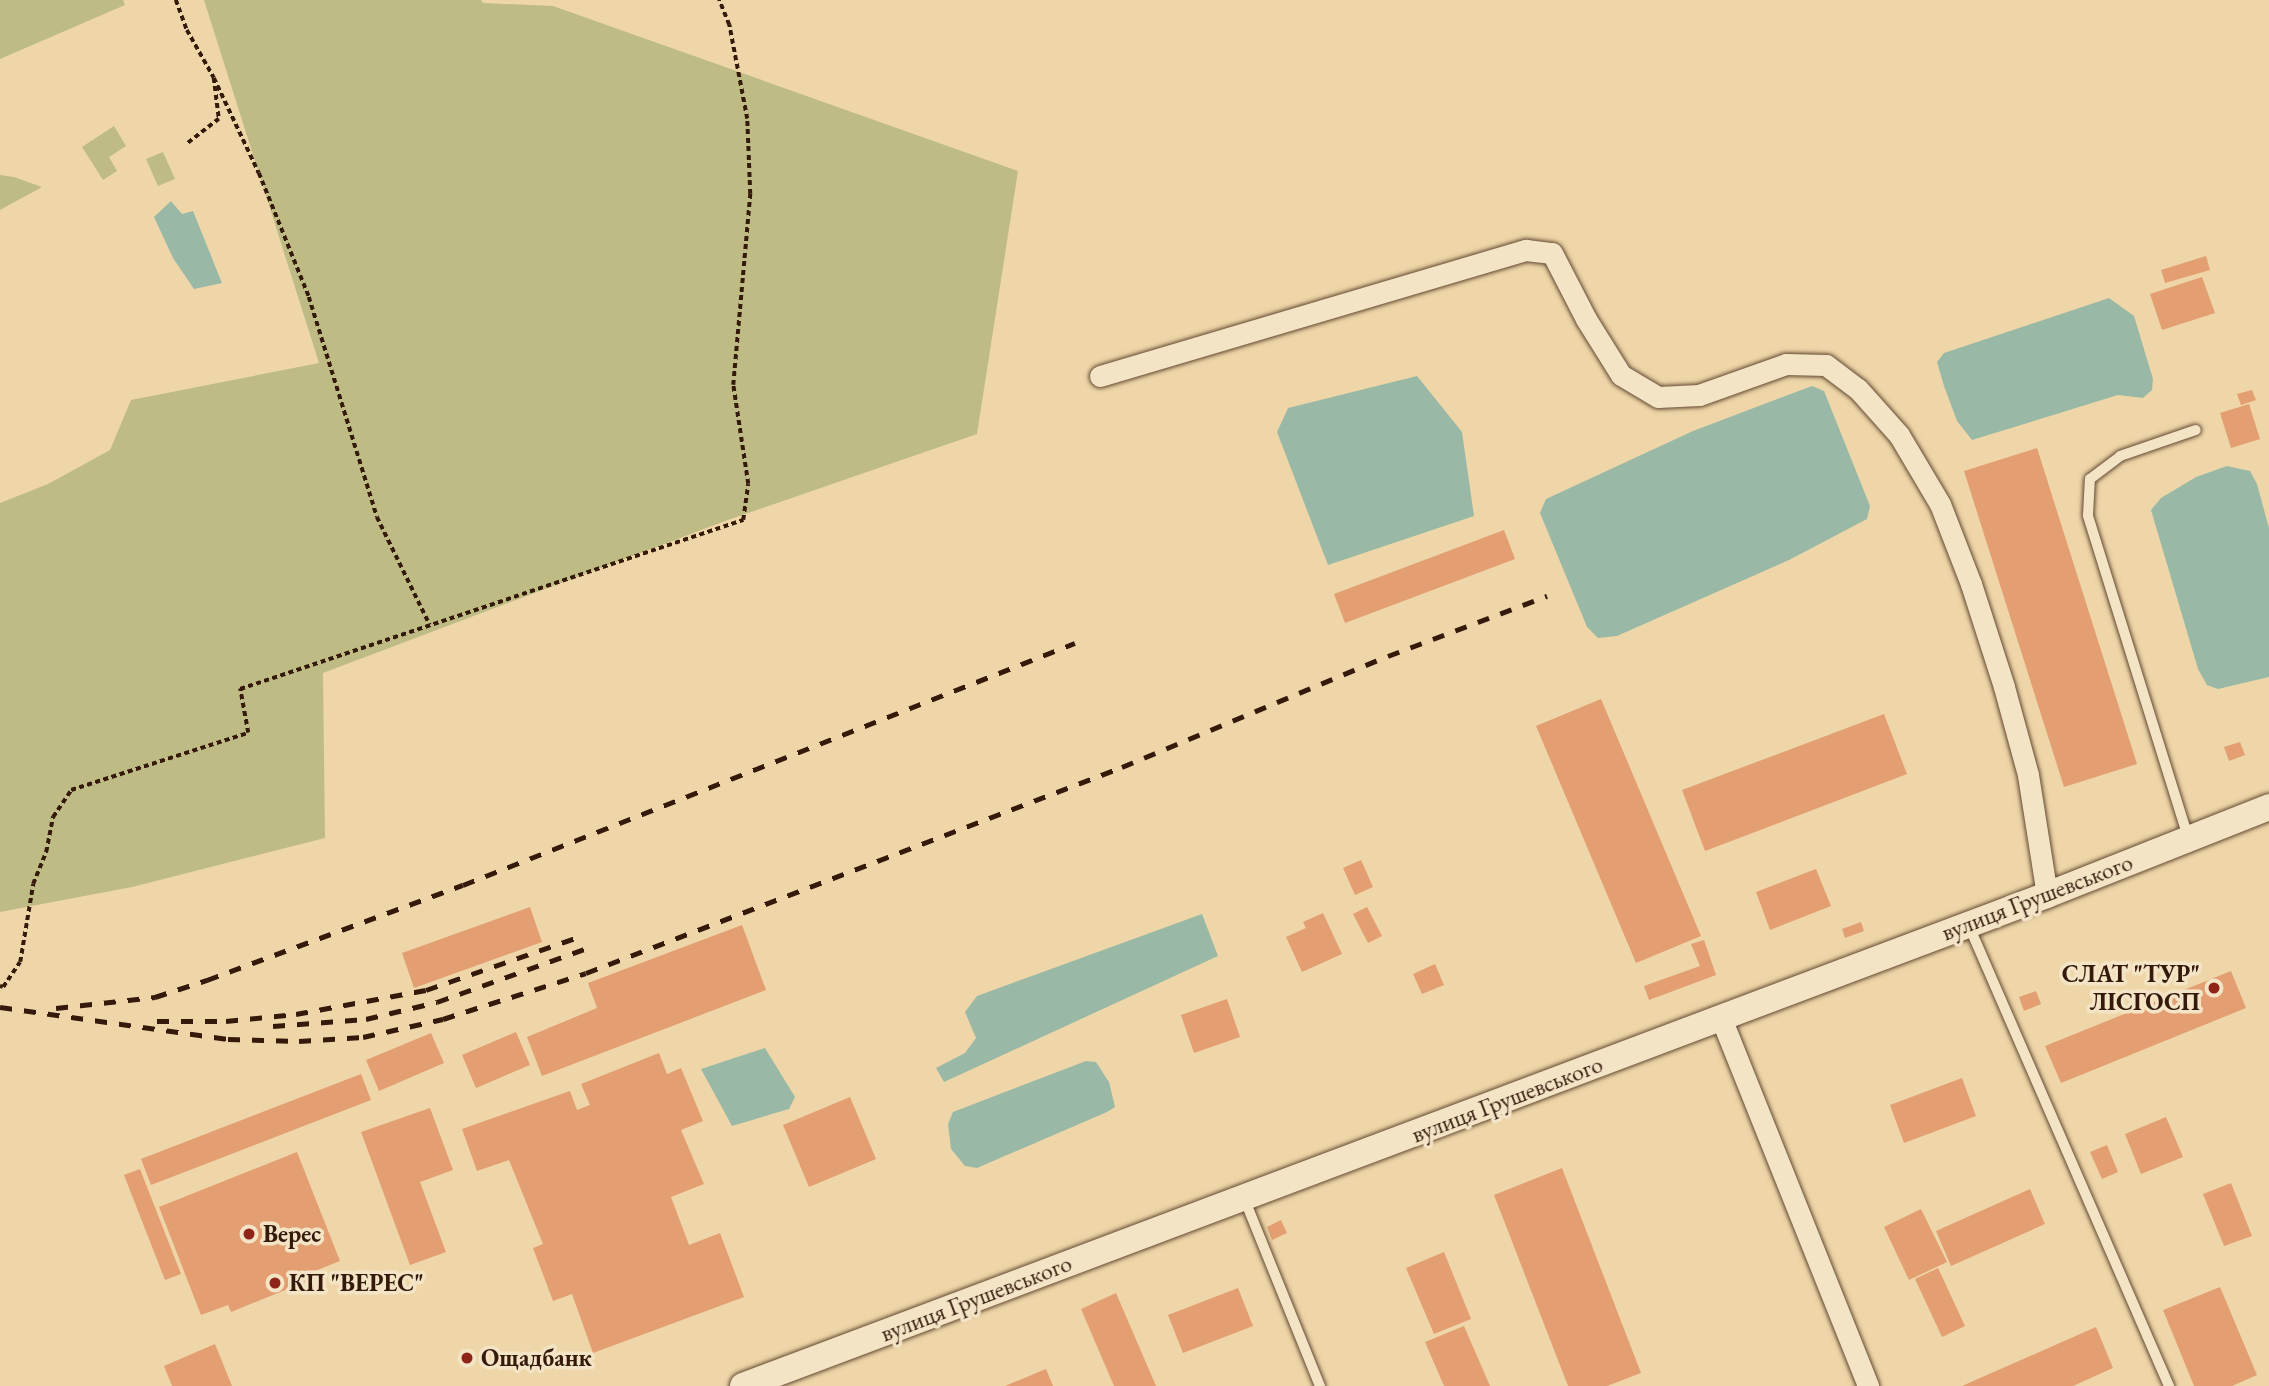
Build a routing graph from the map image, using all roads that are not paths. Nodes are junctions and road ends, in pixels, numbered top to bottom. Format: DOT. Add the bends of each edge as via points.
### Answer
graph roads {
  1 [pos="1100,376"];
  2 [pos="2196,430"];
  3 [pos="2269,807"];
  4 [pos="2188,837"];
  5 [pos="2047,895"];
  6 [pos="1968,923"];
  7 [pos="1721,1018"];
  8 [pos="1244,1198"];
  9 [pos="743,1386"];
  10 [pos="1320,1386"];
  11 [pos="1868,1386"];
  12 [pos="2169,1386"];
  1 -- 5 [label="street" via="1526,250 1552,253 1621,375 1658,397 1699,395 1786,364 1826,365 1858,389 1899,435 1940,504 2011,712 2028,775"];
  2 -- 4 [label="lane" via="2120,456 2090,479 2088,515"];
  3 -- 4 [label="street, вулиця Грушевського"];
  4 -- 5 [label="street, вулиця Грушевського"];
  5 -- 6 [label="street, вулиця Грушевського"];
  6 -- 7 [label="street, вулиця Грушевського"];
  6 -- 12 [label="lane"];
  7 -- 8 [label="street, вулиця Грушевського"];
  7 -- 11 [label="street"];
  8 -- 9 [label="street, вулиця Грушевського"];
  8 -- 10 [label="lane"];
}
